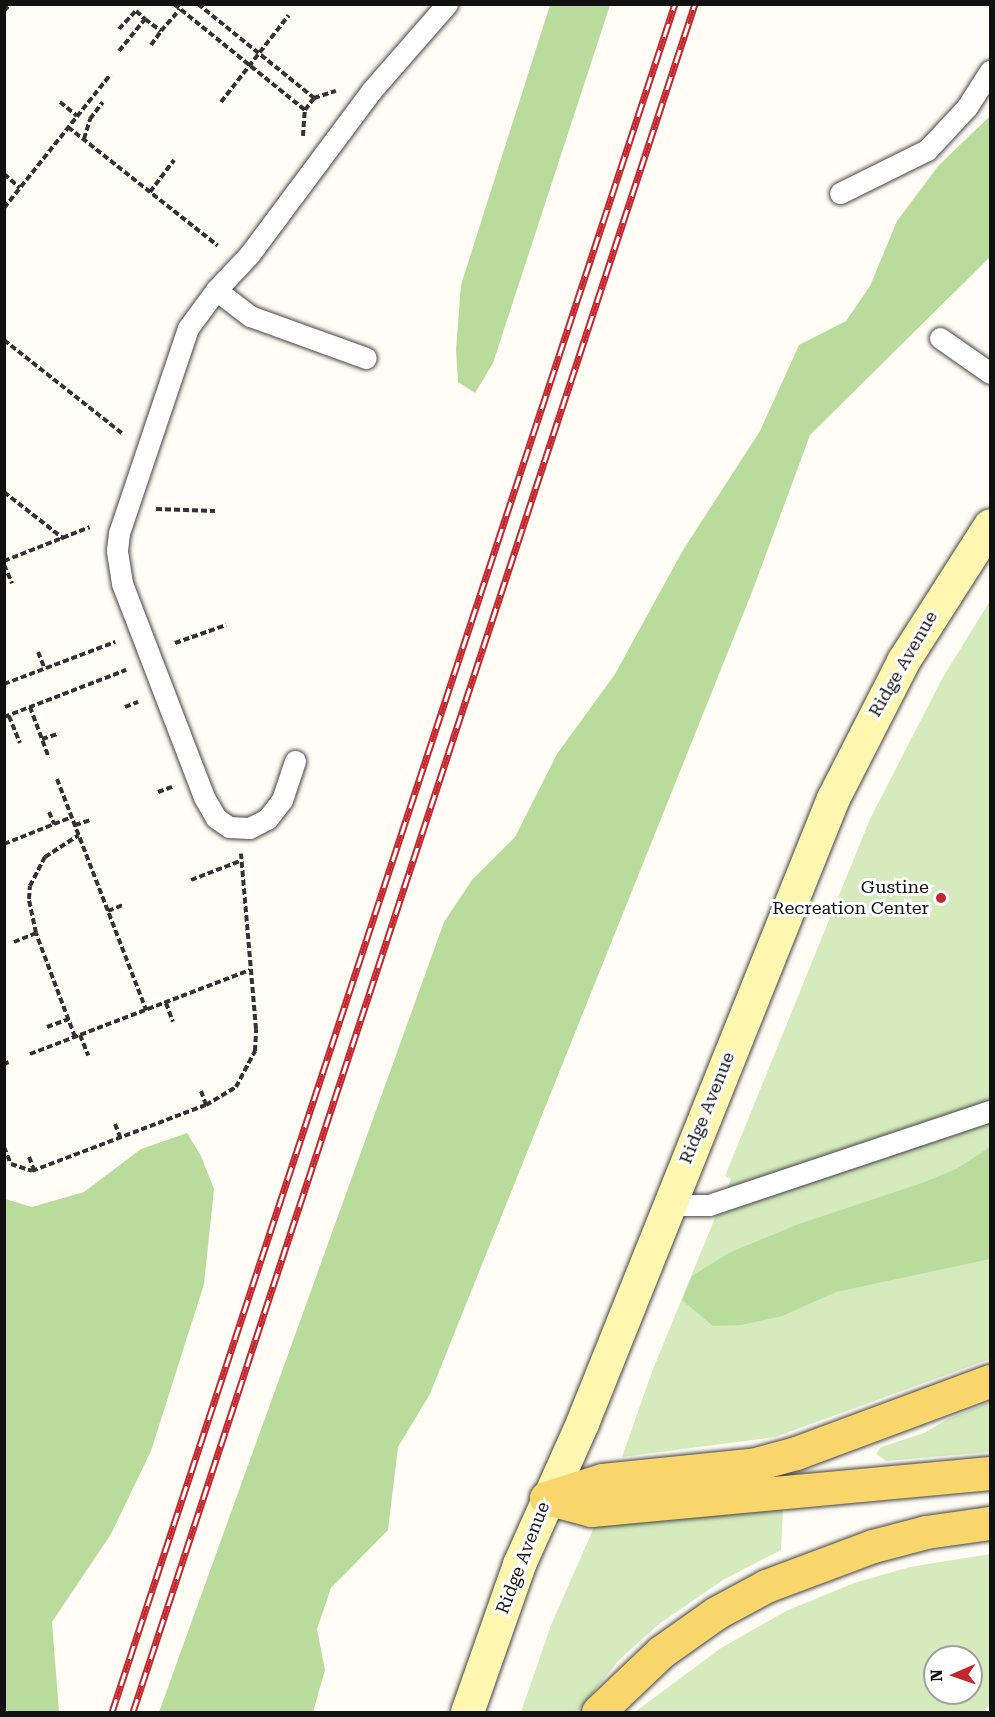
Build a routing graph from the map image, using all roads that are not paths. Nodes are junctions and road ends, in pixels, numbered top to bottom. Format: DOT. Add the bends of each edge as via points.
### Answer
graph roads {
  1 [pos="447,4"];
  2 [pos="990,71"];
  3 [pos="840,194"];
  4 [pos="216,290"];
  5 [pos="940,338"];
  6 [pos="366,358"];
  7 [pos="990,373"];
  8 [pos="990,525"];
  9 [pos="295,761"];
  10 [pos="990,1111"];
  11 [pos="669,1205"];
  12 [pos="990,1381"];
  13 [pos="990,1473"];
  14 [pos="546,1498"];
  15 [pos="990,1523"];
  16 [pos="467,1713"];
  17 [pos="598,1713"];
  1 -- 4 [label="lane" via="372,90 249,255"];
  2 -- 3 [label="lane" via="967,107 927,150"];
  4 -- 6 [label="lane" via="250,316"];
  4 -- 9 [label="lane" via="188,328 119,533 118,568 146,659 216,818 229,827 249,828 267,819 282,800"];
  5 -- 7 [label="lane"];
  8 -- 11 [label="main road, Ridge Avenue" via="903,661 833,798"];
  10 -- 11 [label="lane" via="709,1205"];
  11 -- 14 [label="main road, Ridge Avenue" via="582,1423"];
  12 -- 14 [label="main road" via="796,1453 756,1464 602,1480"];
  13 -- 14 [label="main road" via="591,1510"];
  14 -- 16 [label="main road, Ridge Avenue"];
  15 -- 17 [label="main road" via="926,1532 873,1546 766,1586 717,1613 661,1652"];
}
